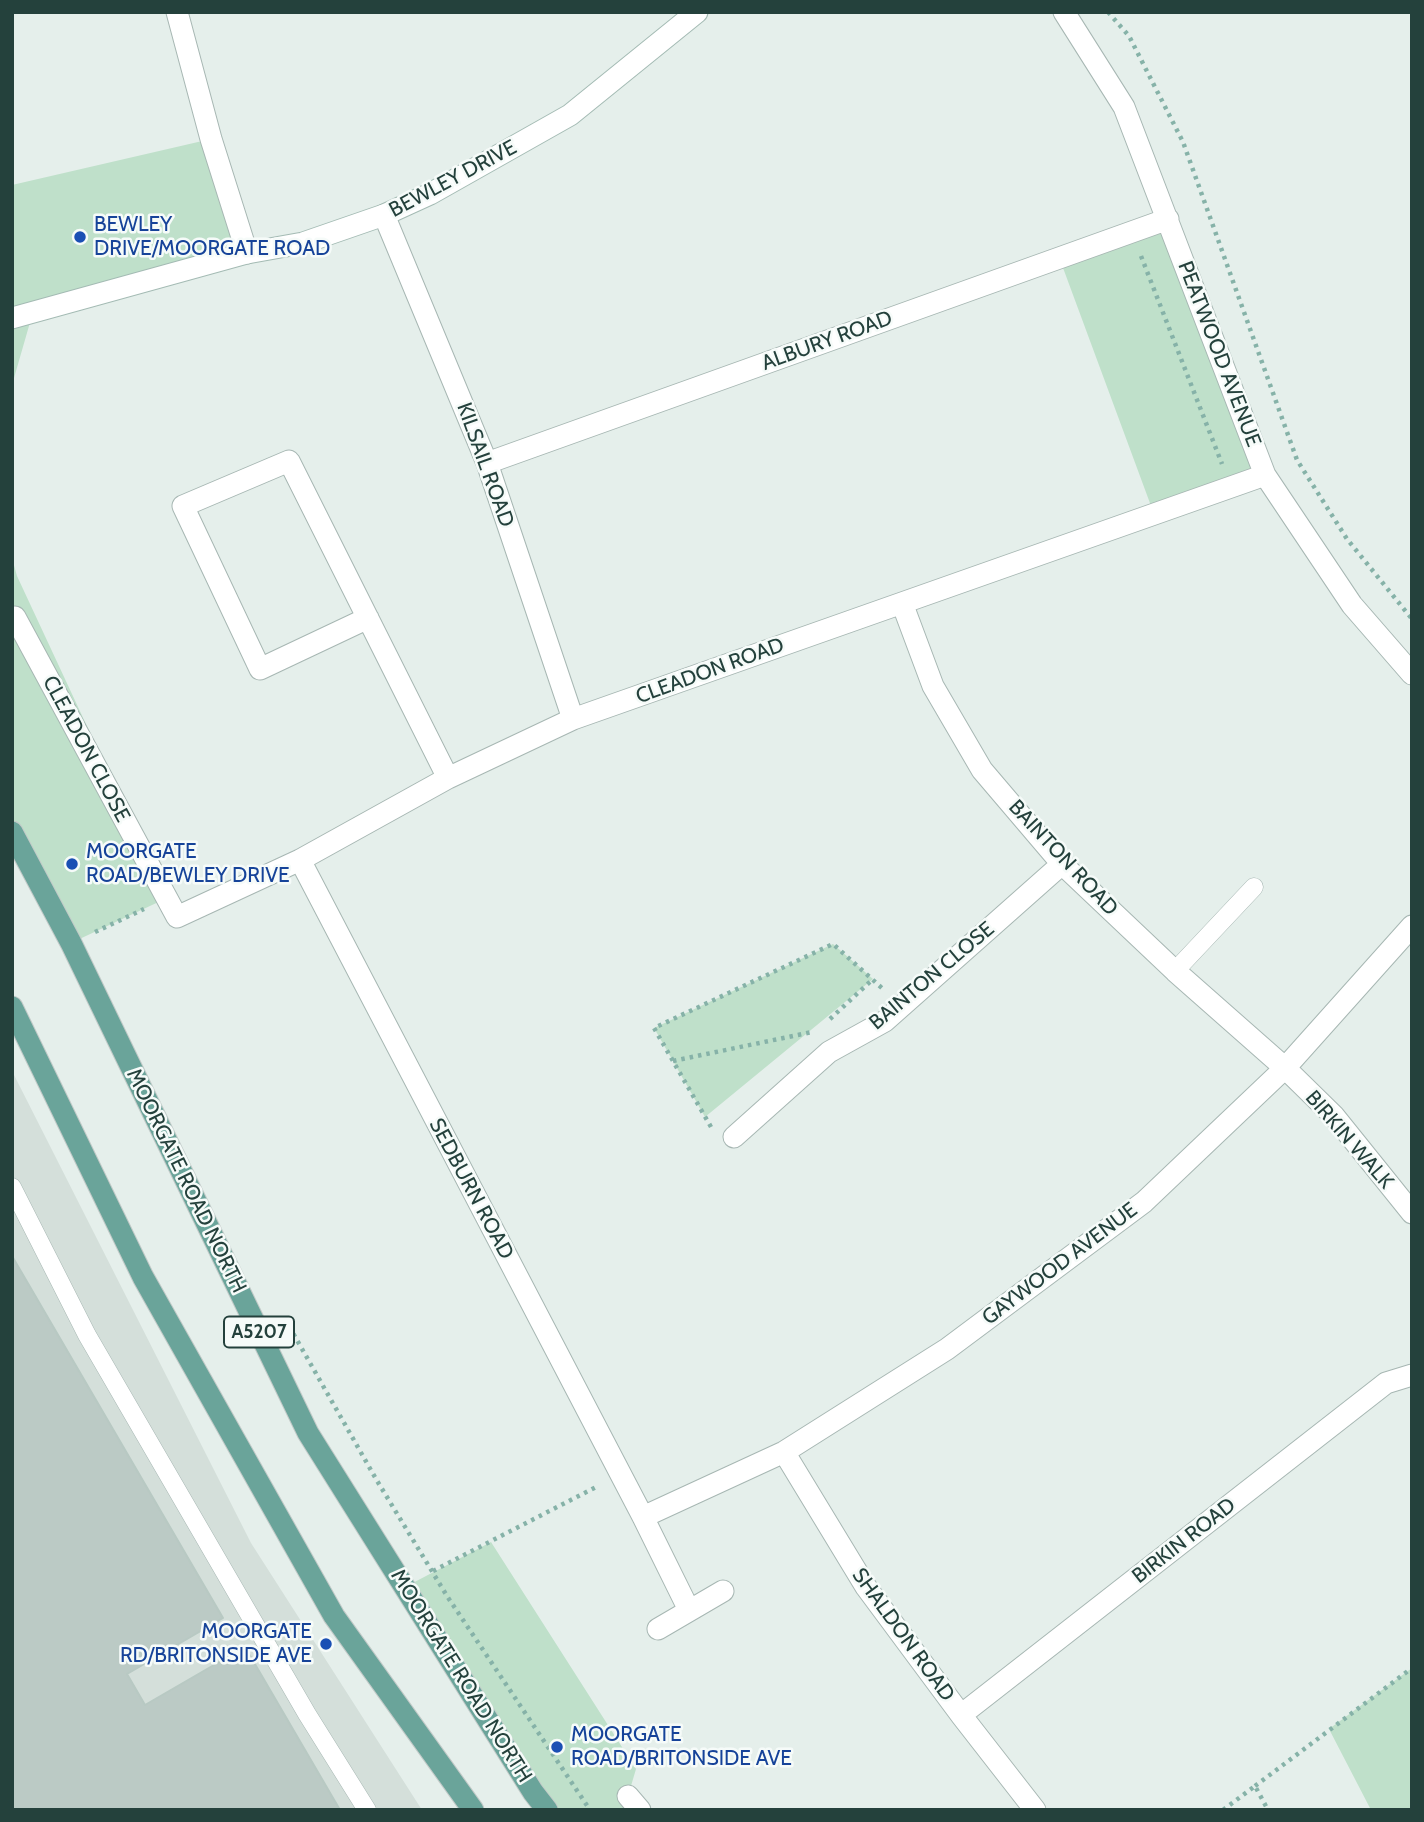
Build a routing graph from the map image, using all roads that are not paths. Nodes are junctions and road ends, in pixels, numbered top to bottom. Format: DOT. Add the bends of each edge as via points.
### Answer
graph roads {
  1 [pos="177,12"];
  2 [pos="697,12"];
  3 [pos="1064,12"];
  4 [pos="384,215"];
  5 [pos="1168,219"];
  6 [pos="247,253"];
  7 [pos="12,318"];
  8 [pos="486,463"];
  9 [pos="1265,475"];
  10 [pos="902,603"];
  11 [pos="15,617"];
  12 [pos="368,618"];
  13 [pos="1412,674"];
  14 [pos="573,719"];
  15 [pos="448,778"];
  16 [pos="12,832"];
  17 [pos="300,860"];
  18 [pos="20,864"];
  19 [pos="1062,864"];
  20 [pos="1254,887"];
  21 [pos="177,917"];
  22 [pos="1412,926"];
  23 [pos="1175,971"];
  24 [pos="12,1007"];
  25 [pos="1285,1068"];
  26 [pos="734,1138"];
  27 [pos="12,1187"];
  28 [pos="1412,1213"];
  29 [pos="1412,1376"];
  30 [pos="784,1452"];
  31 [pos="643,1517"];
  32 [pos="723,1591"];
  33 [pos="689,1610"];
  34 [pos="657,1629"];
  35 [pos="961,1715"];
  36 [pos="367,1810"];
  37 [pos="472,1810"];
  38 [pos="547,1810"];
  39 [pos="1035,1810"];
  1 -- 6 [label="street"];
  2 -- 4 [label="street, BEWLEY DRIVE" via="570,115"];
  3 -- 5 [label="street, PEATWOOD AVENUE" via="1124,107"];
  4 -- 6 [label="street, BEWLEY DRIVE" via="303,243"];
  4 -- 8 [label="street, KILSAIL ROAD"];
  5 -- 8 [label="street, ALBURY ROAD"];
  5 -- 9 [label="street, PEATWOOD AVENUE"];
  6 -- 7 [label="street, BEWLEY DRIVE"];
  8 -- 14 [label="street, KILSAIL ROAD"];
  9 -- 10 [label="street, CLEADON ROAD"];
  9 -- 13 [label="street, PEATWOOD AVENUE" via="1352,605"];
  10 -- 14 [label="street, CLEADON ROAD"];
  10 -- 19 [label="street, BAINTON ROAD" via="933,686 982,770"];
  11 -- 21 [label="street, CLEADON CLOSE"];
  12 -- 12 [label="street" via="289,461 183,506 260,669"];
  12 -- 15 [label="street"];
  14 -- 15 [label="street, CLEADON ROAD"];
  15 -- 17 [label="street, CLEADON ROAD"];
  16 -- 18 [label="main road, MOORGATE ROAD NORTH / A5207"];
  17 -- 21 [label="street, CLEADON ROAD"];
  17 -- 31 [label="street, SEDBURN ROAD"];
  18 -- 38 [label="main road, MOORGATE ROAD NORTH / A5207" via="71,943 308,1433"];
  19 -- 23 [label="street, BAINTON ROAD"];
  19 -- 26 [label="street, BAINTON CLOSE" via="885,1021 829,1052"];
  20 -- 23 [label="lane"];
  22 -- 25 [label="street, GAYWOOD AVENUE"];
  23 -- 25 [label="street, BAINTON ROAD"];
  24 -- 37 [label="main road" via="143,1277 334,1616"];
  25 -- 28 [label="street, BIRKIN WALK" via="1334,1116"];
  25 -- 30 [label="street, GAYWOOD AVENUE" via="1144,1202 947,1349"];
  27 -- 36 [label="lane" via="88,1335"];
  29 -- 35 [label="street, BIRKIN ROAD" via="1386,1383"];
  30 -- 31 [label="street, GAYWOOD AVENUE"];
  30 -- 35 [label="street, SHALDON ROAD" via="866,1587"];
  31 -- 33 [label="street, SEDBURN ROAD"];
  32 -- 33 [label="street"];
  33 -- 34 [label="street"];
  35 -- 39 [label="street, SHALDON ROAD"];
}
